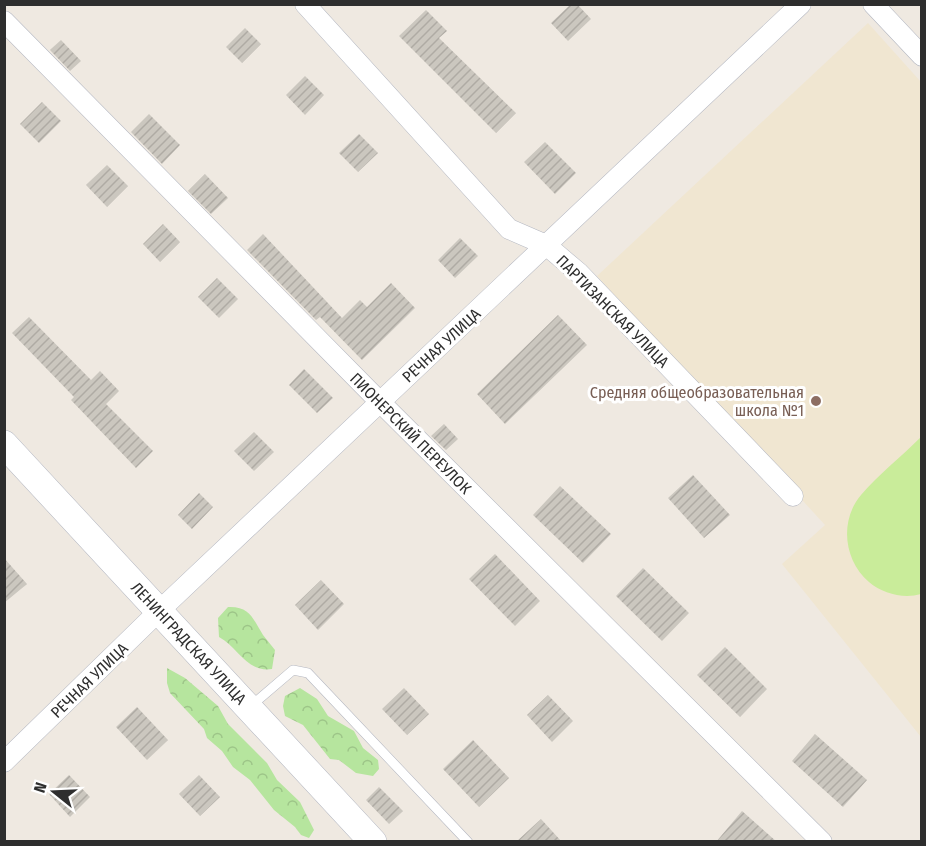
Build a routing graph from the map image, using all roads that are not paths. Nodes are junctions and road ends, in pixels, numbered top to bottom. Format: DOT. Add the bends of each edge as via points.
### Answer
graph roads {
  1 [pos="305,4"];
  2 [pos="801,4"];
  3 [pos="873,4"];
  4 [pos="4,21"];
  5 [pos="921,56"];
  6 [pos="546,245"];
  7 [pos="380,402"];
  8 [pos="4,444"];
  9 [pos="793,496"];
  10 [pos="159,611"];
  11 [pos="249,708"];
  12 [pos="4,762"];
  13 [pos="373,842"];
  14 [pos="468,842"];
  15 [pos="822,842"];
  1 -- 6 [label="street, ПАРТИЗАНСКАЯ УЛИЦА" via="509,229"];
  2 -- 6 [label="street, РЕЧНАЯ УЛИЦА"];
  3 -- 5 [label="street"];
  4 -- 7 [label="street, ПИОНЕРСКИЙ ПЕРЕУЛОК"];
  6 -- 7 [label="street, РЕЧНАЯ УЛИЦА"];
  6 -- 9 [label="street, ПАРТИЗАНСКАЯ УЛИЦА" via="579,273"];
  7 -- 10 [label="street, РЕЧНАЯ УЛИЦА"];
  7 -- 15 [label="street, ПИОНЕРСКИЙ ПЕРЕУЛОК"];
  8 -- 10 [label="street, ЛЕНИНГРАДСКАЯ УЛИЦА"];
  10 -- 11 [label="street, ЛЕНИНГРАДСКАЯ УЛИЦА"];
  10 -- 12 [label="street, РЕЧНАЯ УЛИЦА"];
  11 -- 13 [label="street, ЛЕНИНГРАДСКАЯ УЛИЦА"];
  11 -- 14 [label="lane" via="293,670 308,672"];
}
